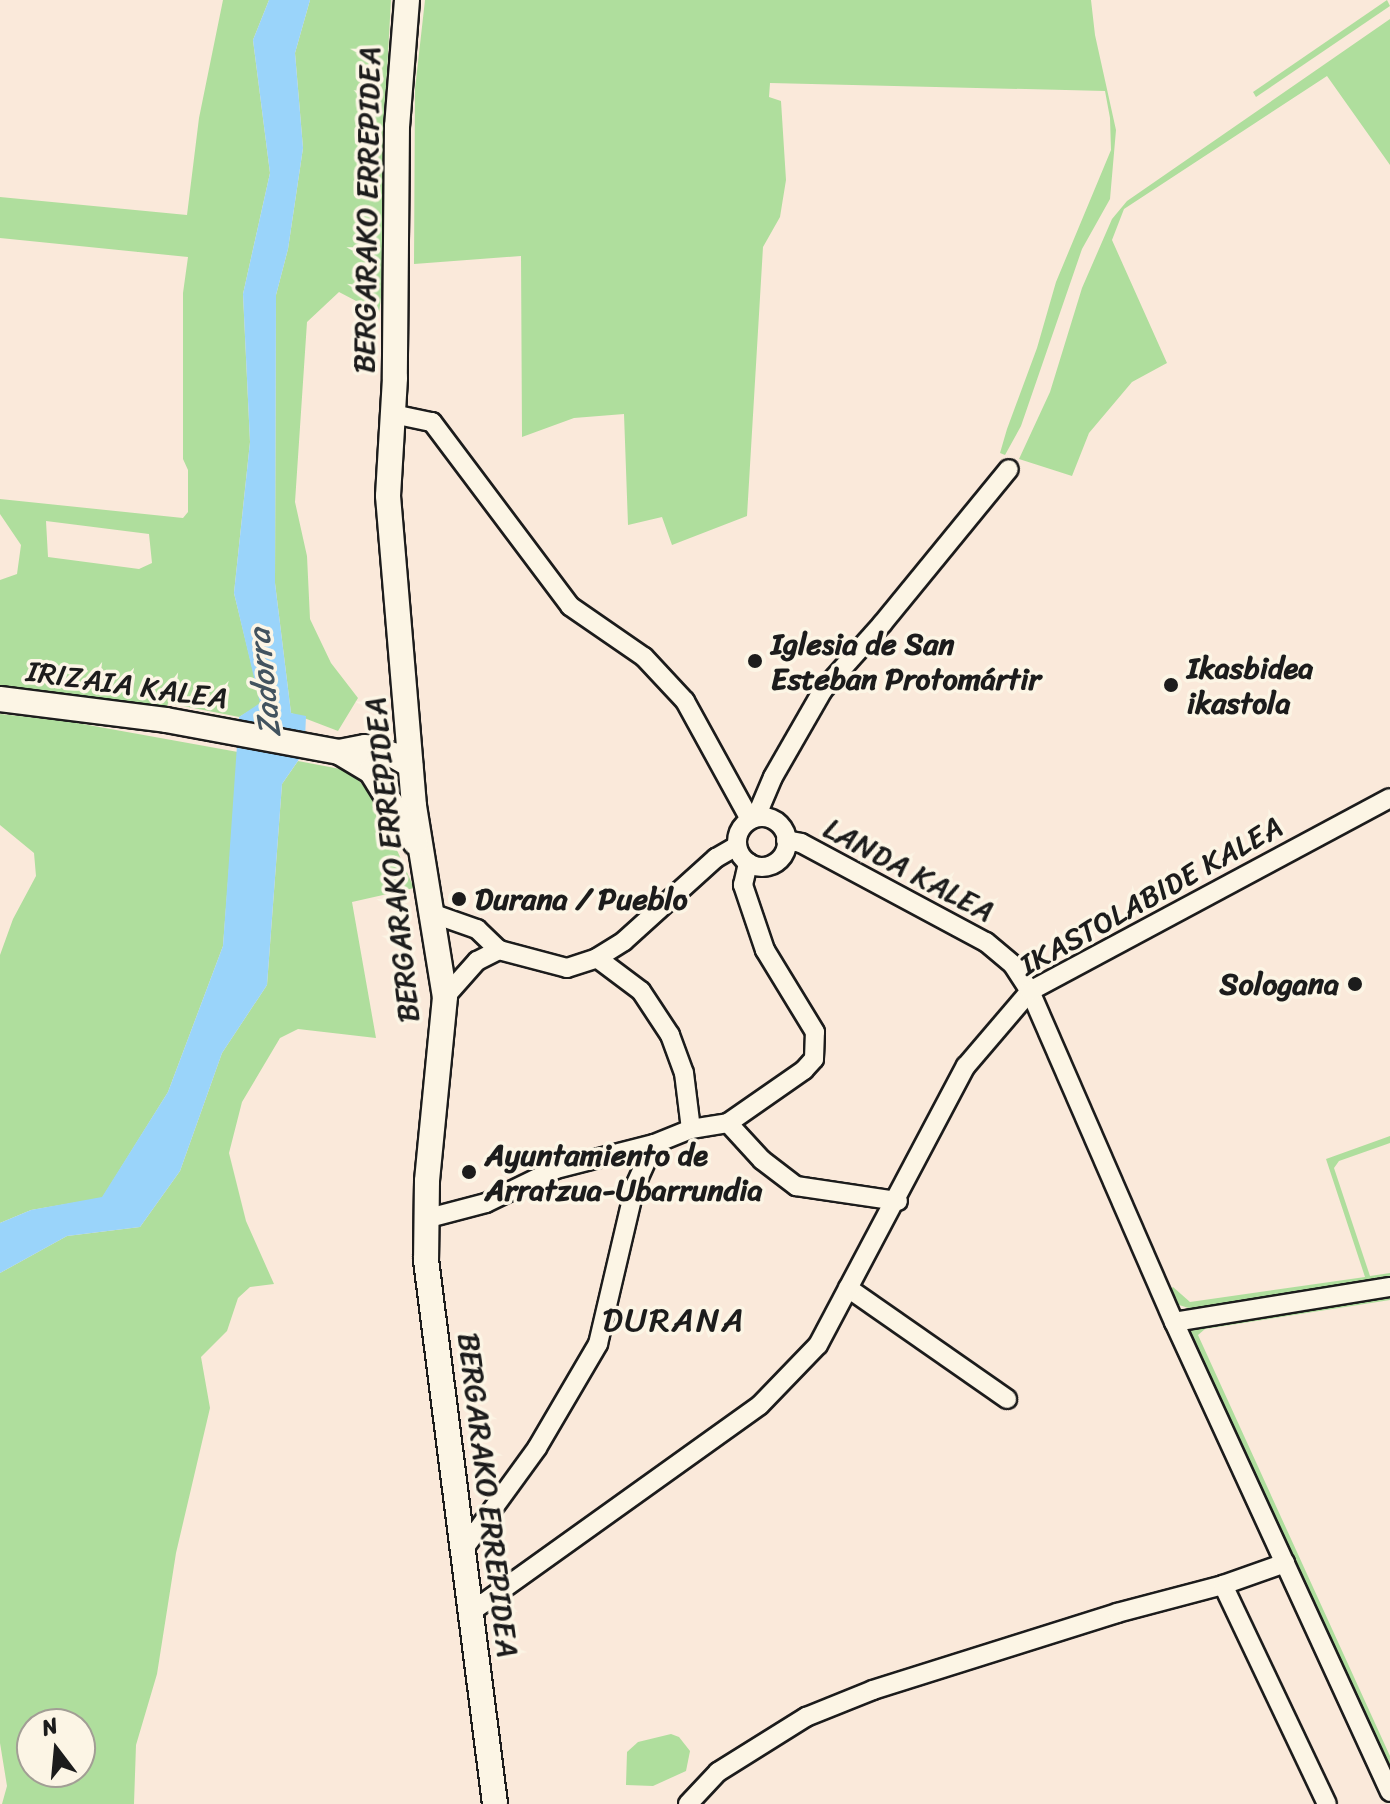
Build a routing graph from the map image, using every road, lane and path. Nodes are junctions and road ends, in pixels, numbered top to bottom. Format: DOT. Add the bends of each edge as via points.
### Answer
graph roads {
  1 [pos="407,0"];
  2 [pos="393,414"];
  3 [pos="1009,469"];
  4 [pos="0,699"];
  5 [pos="405,705"];
  6 [pos="373,760"];
  7 [pos="410,765"];
  8 [pos="1390,798"];
  9 [pos="753,818"];
  10 [pos="786,840"];
  11 [pos="737,846"];
  12 [pos="421,852"];
  13 [pos="748,863"];
  14 [pos="434,914"];
  15 [pos="499,950"];
  16 [pos="597,958"];
  17 [pos="1030,991"];
  18 [pos="445,997"];
  19 [pos="728,1123"];
  20 [pos="691,1129"];
  21 [pos="654,1144"];
  22 [pos="898,1201"];
  23 [pos="425,1219"];
  24 [pos="1390,1287"];
  25 [pos="848,1288"];
  26 [pos="1174,1322"];
  27 [pos="1007,1399"];
  28 [pos="463,1550"];
  29 [pos="1285,1563"];
  30 [pos="1223,1585"];
  31 [pos="471,1612"];
  32 [pos="1390,1792"];
  33 [pos="495,1804"];
  34 [pos="688,1804"];
  35 [pos="1327,1804"];
  1 -- 2 [label="street, BERGARAKO ERREPIDEA" via="397,126"];
  2 -- 5 [label="street, BERGARAKO ERREPIDEA" via="388,496"];
  2 -- 9 [label="street" via="432,422 570,606 644,657 685,701"];
  3 -- 9 [label="street" via="823,690"];
  4 -- 6 [label="street, IRIZAIA KALEA" via="166,720 339,752 365,747"];
  5 -- 6 [label="street" via="398,733"];
  5 -- 7 [label="street, BERGARAKO ERREPIDEA"];
  6 -- 7 [label="street, IRIZAIA KALEA"];
  6 -- 12 [label="street"];
  7 -- 12 [label="street, BERGARAKO ERREPIDEA"];
  8 -- 17 [label="street, IKASTOLABIDE KALEA"];
  9 -- 10 [label="street" via="779,823"];
  9 -- 11 [label="street" via="739,830"];
  10 -- 13 [label="street" via="784,853 772,864"];
  10 -- 17 [label="street, LANDA KALEA" via="955,922 1013,965"];
  11 -- 13 [label="street"];
  11 -- 16 [label="street"];
  12 -- 14 [label="street, BERGARAKO ERREPIDEA"];
  13 -- 19 [label="street" via="743,885 765,950 815,1032 816,1048 804,1070"];
  14 -- 15 [label="street" via="477,929"];
  14 -- 18 [label="street, BERGARAKO ERREPIDEA"];
  15 -- 16 [label="street" via="567,968"];
  15 -- 18 [label="street" via="477,961"];
  16 -- 20 [label="street" via="641,991 670,1035 684,1073"];
  17 -- 22 [label="street, IKASTOLABIDE KALEA" via="966,1066"];
  17 -- 26 [label="street, LANDA KALEA"];
  18 -- 23 [label="street, BERGARAKO ERREPIDEA"];
  19 -- 20 [label="street"];
  19 -- 22 [label="street" via="762,1160 796,1186"];
  20 -- 21 [label="street"];
  21 -- 23 [label="street" via="556,1169 486,1203"];
  21 -- 28 [label="street" via="635,1186 598,1344 537,1448"];
  22 -- 25 [label="street, IKASTOLABIDE KALEA"];
  23 -- 28 [label="street, BERGARAKO ERREPIDEA"];
  24 -- 26 [label="street"];
  25 -- 27 [label="street"];
  25 -- 31 [label="street, IKASTOLABIDE KALEA" via="818,1345 760,1405"];
  26 -- 29 [label="street, LANDA KALEA"];
  28 -- 31 [label="street, BERGARAKO ERREPIDEA"];
  29 -- 30 [label="street"];
  29 -- 32 [label="street, LANDA KALEA"];
  30 -- 34 [label="street" via="873,1690 806,1717 718,1772"];
  30 -- 35 [label="street"];
  31 -- 33 [label="street, BERGARAKO ERREPIDEA"];
}
